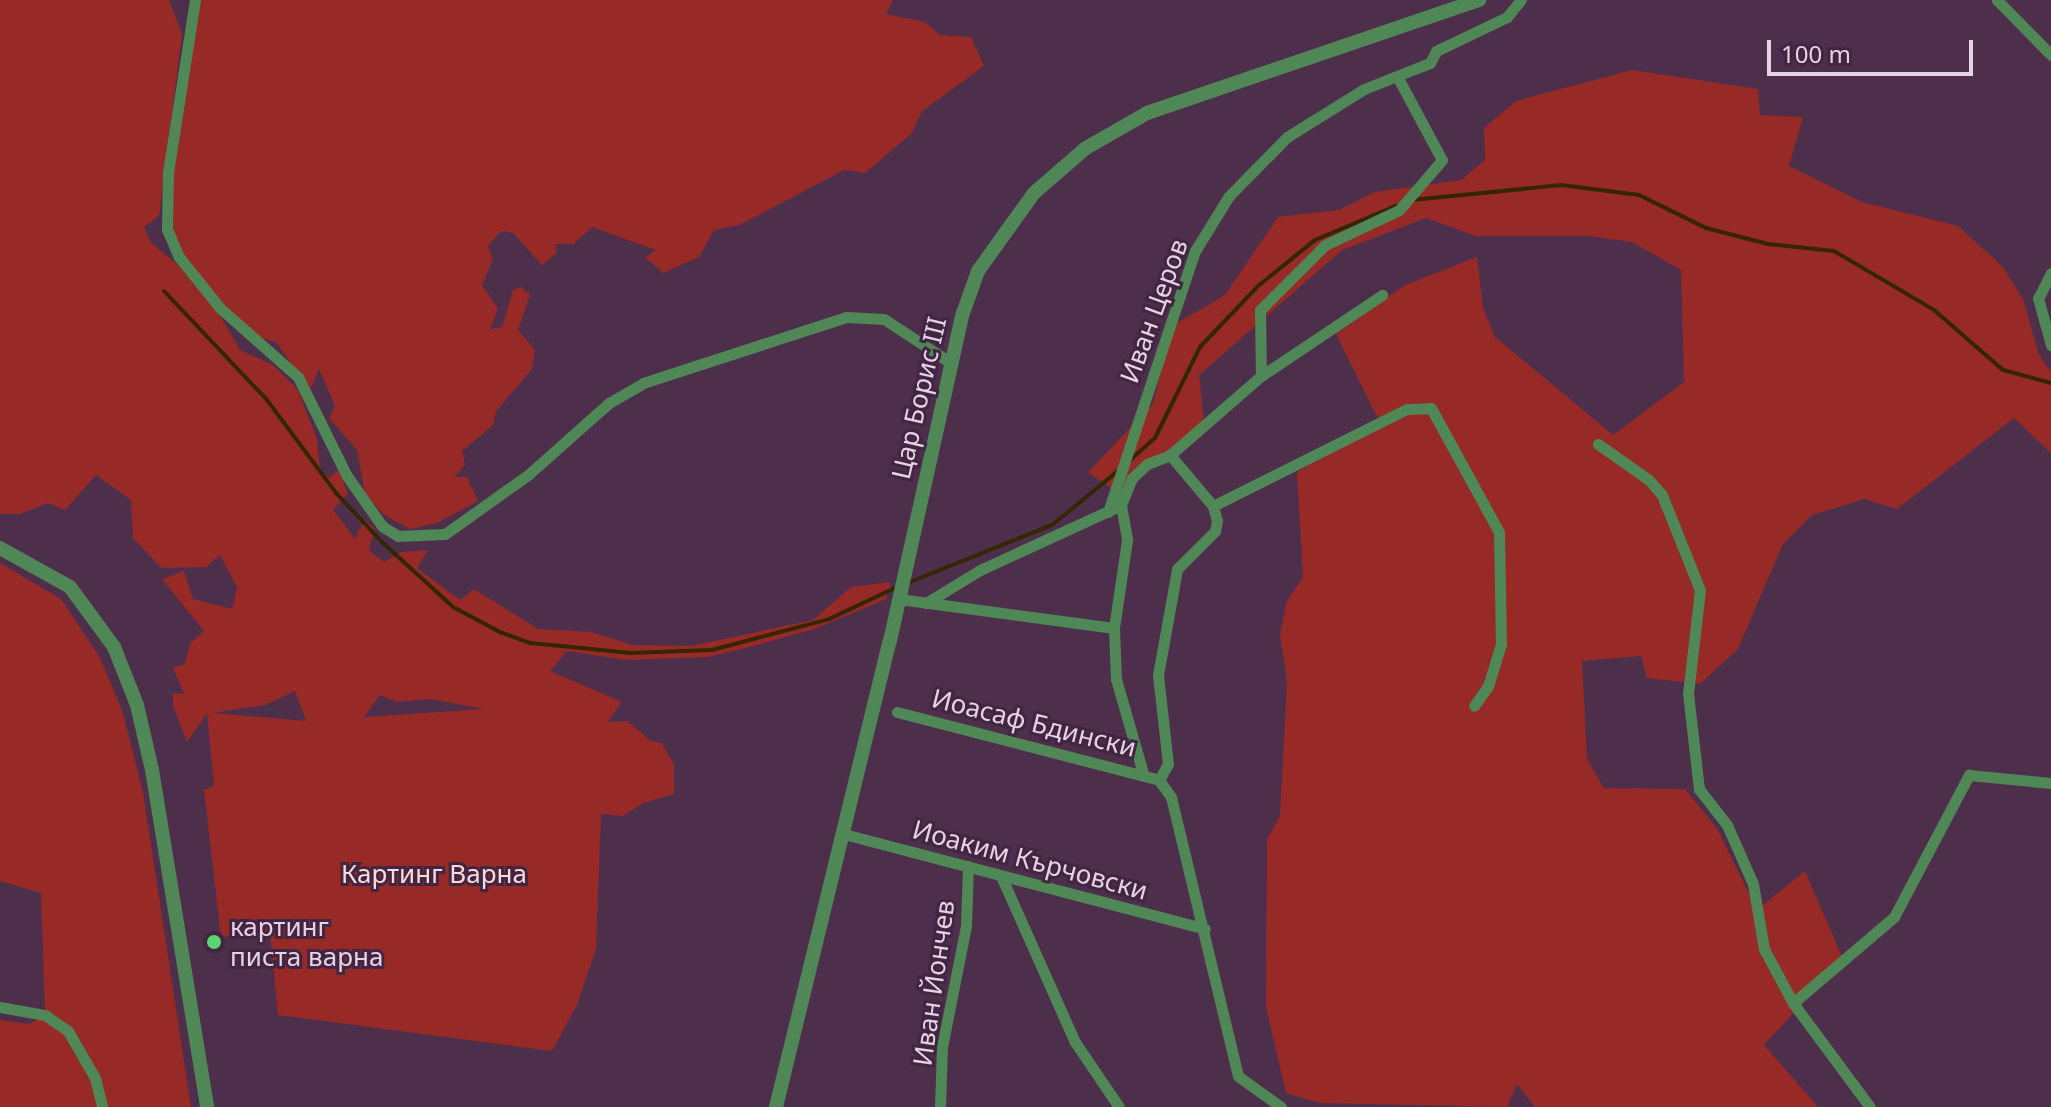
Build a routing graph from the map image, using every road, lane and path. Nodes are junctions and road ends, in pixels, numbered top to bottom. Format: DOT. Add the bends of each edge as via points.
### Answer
graph roads {
  1 [pos="195,0"];
  2 [pos="1479,0"];
  3 [pos="1521,0"];
  4 [pos="1997,0"];
  5 [pos="2051,55"];
  6 [pos="1397,76"];
  7 [pos="2051,273"];
  8 [pos="1382,295"];
  9 [pos="2038,298"];
  10 [pos="2051,306"];
  11 [pos="2051,345"];
  12 [pos="951,363"];
  13 [pos="1261,376"];
  14 [pos="1598,444"];
  15 [pos="1170,455"];
  16 [pos="1121,505"];
  17 [pos="1213,506"];
  18 [pos="1108,512"];
  19 [pos="0,548"];
  20 [pos="899,599"];
  21 [pos="926,603"];
  22 [pos="1114,628"];
  23 [pos="1474,706"];
  24 [pos="897,712"];
  25 [pos="1143,773"];
  26 [pos="1159,780"];
  27 [pos="2051,783"];
  28 [pos="844,834"];
  29 [pos="968,866"];
  30 [pos="1001,876"];
  31 [pos="1205,929"];
  32 [pos="1793,1003"];
  33 [pos="0,1007"];
  34 [pos="102,1107"];
  35 [pos="207,1107"];
  36 [pos="776,1107"];
  37 [pos="940,1107"];
  38 [pos="1119,1107"];
  39 [pos="1281,1107"];
  40 [pos="1870,1107"];
  1 -- 12 [label="street" via="168,172 167,229 179,257 220,308 298,377 347,476 382,526 398,536 445,534 529,474 609,403 643,383 846,317 884,319"];
  2 -- 12 [label="street, Цар Борис III" via="1219,85 1147,113 1086,148 1034,193 978,271"];
  3 -- 6 [label="street, Иван Церов" via="1507,17 1436,51 1430,63"];
  4 -- 5 [label="street"];
  6 -- 13 [label="street" via="1442,160 1399,210 1325,245 1260,310"];
  6 -- 18 [label="street, Иван Церов" via="1364,89 1287,137 1229,196 1195,251"];
  7 -- 9 [label="street"];
  8 -- 13 [label="street"];
  9 -- 10 [label="street"];
  9 -- 11 [label="street"];
  12 -- 20 [label="street, Цар Борис III"];
  13 -- 15 [label="street"];
  14 -- 32 [label="street" via="1662,495 1700,590 1688,693 1693,763 1699,789 1727,825 1753,884 1764,949"];
  15 -- 16 [label="street" via="1132,478"];
  15 -- 17 [label="street"];
  16 -- 18 [label="street"];
  16 -- 22 [label="street" via="1127,540"];
  17 -- 23 [label="street" via="1407,409 1431,408 1499,532 1501,644 1488,686"];
  17 -- 26 [label="street" via="1215,531 1177,569 1161,640 1158,675 1168,764"];
  18 -- 21 [label="street" via="980,570"];
  19 -- 35 [label="street" via="70,587 114,647 137,705"];
  20 -- 21 [label="street"];
  20 -- 28 [label="street, Цар Борис III"];
  21 -- 22 [label="street"];
  22 -- 25 [label="street" via="1116,679"];
  24 -- 25 [label="street, Иоасаф Бдински"];
  25 -- 26 [label="street, Иоасаф Бдински"];
  26 -- 31 [label="street" via="1171,797"];
  27 -- 32 [label="street" via="1969,775 1894,917"];
  28 -- 29 [label="street, Иоаким Кърчовски"];
  28 -- 36 [label="street, Цар Борис III"];
  29 -- 30 [label="street, Иоаким Кърчовски"];
  29 -- 37 [label="street, Иван Йончев" via="966,926 942,1047"];
  30 -- 31 [label="street, Иоаким Кърчовски"];
  30 -- 38 [label="street" via="1075,1042"];
  31 -- 39 [label="street" via="1238,1076"];
  32 -- 40 [label="street"];
  33 -- 34 [label="street" via="45,1015 68,1031 95,1078"];
}
